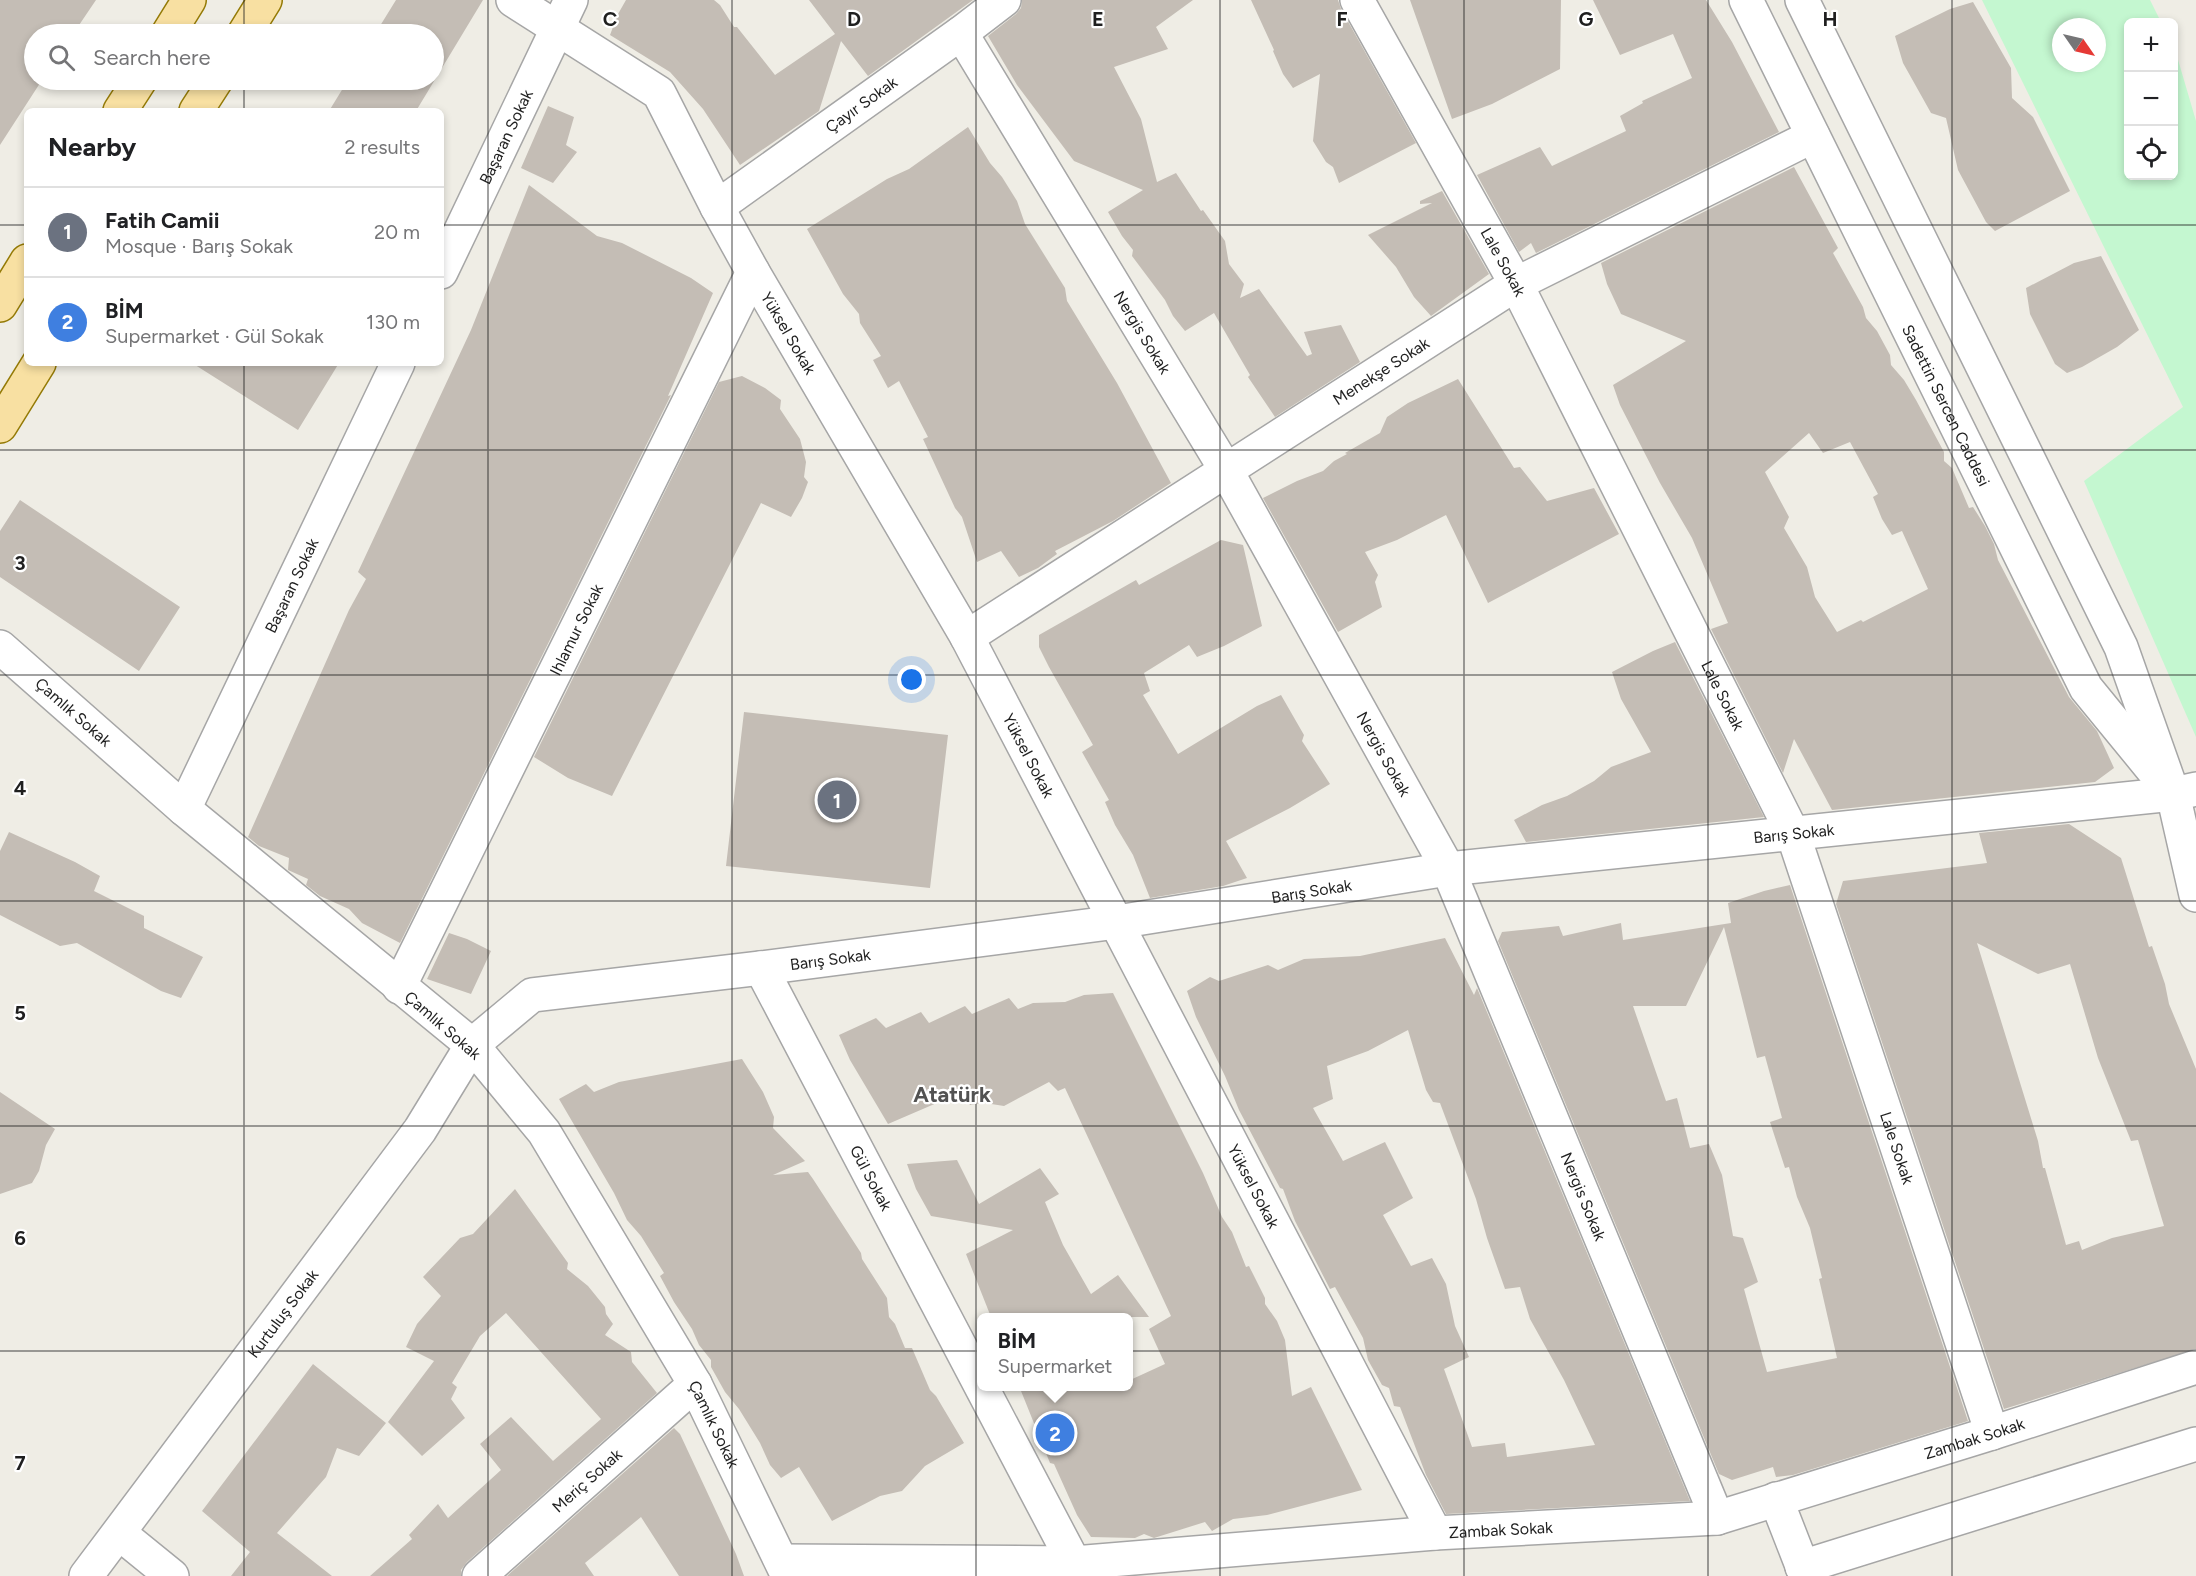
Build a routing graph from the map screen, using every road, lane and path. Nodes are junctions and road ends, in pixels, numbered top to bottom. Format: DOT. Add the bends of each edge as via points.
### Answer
graph roads {
  1 [pos="189,0"];
  2 [pos="265,0"];
  3 [pos="513,0"];
  4 [pos="1004,0"];
  5 [pos="1357,0"];
  6 [pos="1746,0"];
  7 [pos="1802,0"];
  8 [pos="565,14"];
  9 [pos="174,24"];
  10 [pos="250,24"];
  11 [pos="961,33"];
  12 [pos="134,90"];
  13 [pos="210,90"];
  14 [pos="122,108"];
  15 [pos="198,108"];
  16 [pos="1813,135"];
  17 [pos="717,207"];
  18 [pos="24,266"];
  19 [pos="444,266"];
  20 [pos="753,272"];
  21 [pos="1516,284"];
  22 [pos="0,305"];
  23 [pos="37,366"];
  24 [pos="397,366"];
  25 [pos="0,426"];
  26 [pos="1226,470"];
  27 [pos="967,637"];
  28 [pos="0,647"];
  29 [pos="2184,792"];
  30 [pos="184,809"];
  31 [pos="1793,834"];
  32 [pos="1448,869"];
  33 [pos="2196,896"];
  34 [pos="1117,922"];
  35 [pos="761,968"];
  36 [pos="399,987"];
  37 [pos="472,1045"];
  38 [pos="2196,1367"];
  39 [pos="977,1379"];
  40 [pos="695,1384"];
  41 [pos="984,1391"];
  42 [pos="1992,1433"];
  43 [pos="2196,1444"];
  44 [pos="1776,1499"];
  45 [pos="1717,1518"];
  46 [pos="119,1533"];
  47 [pos="1435,1533"];
  48 [pos="1074,1563"];
  49 [pos="785,1569"];
  50 [pos="1804,1572"];
  51 [pos="86,1576"];
  52 [pos="172,1576"];
  53 [pos="479,1576"];
  1 -- 9 [label="main road"];
  2 -- 10 [label="main road"];
  3 -- 8 [label="street, Yüksel Sokak"];
  4 -- 11 [label="street, Çayır Sokak"];
  5 -- 21 [label="street, Lale Sokak"];
  6 -- 16 [label="street, Sadettin Sercen Caddesi"];
  7 -- 29 [label="street, Sadettin Sercen Caddesi" via="2121,647"];
  8 -- 17 [label="street, Yüksel Sokak" via="659,93"];
  8 -- 19 [label="street, Başaran Sokak"];
  11 -- 17 [label="street, Çayır Sokak"];
  11 -- 26 [label="street, Nergis Sokak"];
  12 -- 14 [label="main road"];
  13 -- 15 [label="main road"];
  16 -- 21 [label="street, Menekşe Sokak"];
  16 -- 29 [label="street, Sadettin Sercen Caddesi" via="2086,688"];
  17 -- 20 [label="street, Yüksel Sokak"];
  18 -- 22 [label="main road"];
  20 -- 27 [label="street, Yüksel Sokak"];
  20 -- 36 [label="street, Ihlamur Sokak"];
  21 -- 26 [label="street, Menekşe Sokak"];
  21 -- 31 [label="street, Lale Sokak"];
  23 -- 25 [label="main road"];
  24 -- 30 [label="street, Başaran Sokak"];
  26 -- 27 [label="street, Menekşe Sokak"];
  26 -- 32 [label="street, Nergis Sokak"];
  27 -- 34 [label="street, Yüksel Sokak"];
  28 -- 30 [label="street, Çamlık Sokak"];
  29 -- 31 [label="street, Barış Sokak"];
  29 -- 33 [label="street, Sadettin Sercen Caddesi"];
  30 -- 36 [label="street, Çamlık Sokak"];
  31 -- 32 [label="street, Barış Sokak"];
  31 -- 42 [label="street, Lale Sokak"];
  32 -- 34 [label="street, Barış Sokak"];
  32 -- 45 [label="street, Nergis Sokak"];
  34 -- 35 [label="street, Barış Sokak"];
  34 -- 47 [label="street, Yüksel Sokak"];
  35 -- 37 [label="street, Barış Sokak" via="531,994"];
  35 -- 39 [label="street, Gül Sokak"];
  36 -- 37 [label="street, Çamlık Sokak"];
  37 -- 40 [label="street, Çamlık Sokak" via="544,1132"];
  37 -- 46 [label="street, Kurtuluş Sokak" via="420,1130"];
  38 -- 42 [label="street, Zambak Sokak"];
  40 -- 49 [label="street, Çamlık Sokak"];
  40 -- 53 [label="street, Meriç Sokak"];
  41 -- 48 [label="street, Gül Sokak"];
  42 -- 44 [label="street, Zambak Sokak"];
  43 -- 50 [label="street"];
  44 -- 45 [label="street, Zambak Sokak"];
  44 -- 50 [label="street"];
  45 -- 47 [label="street, Zambak Sokak"];
  46 -- 51 [label="street, Kurtuluş Sokak"];
  46 -- 52 [label="street"];
  47 -- 48 [label="street, Zambak Sokak"];
  48 -- 49 [label="street, Zambak Sokak"];
}
